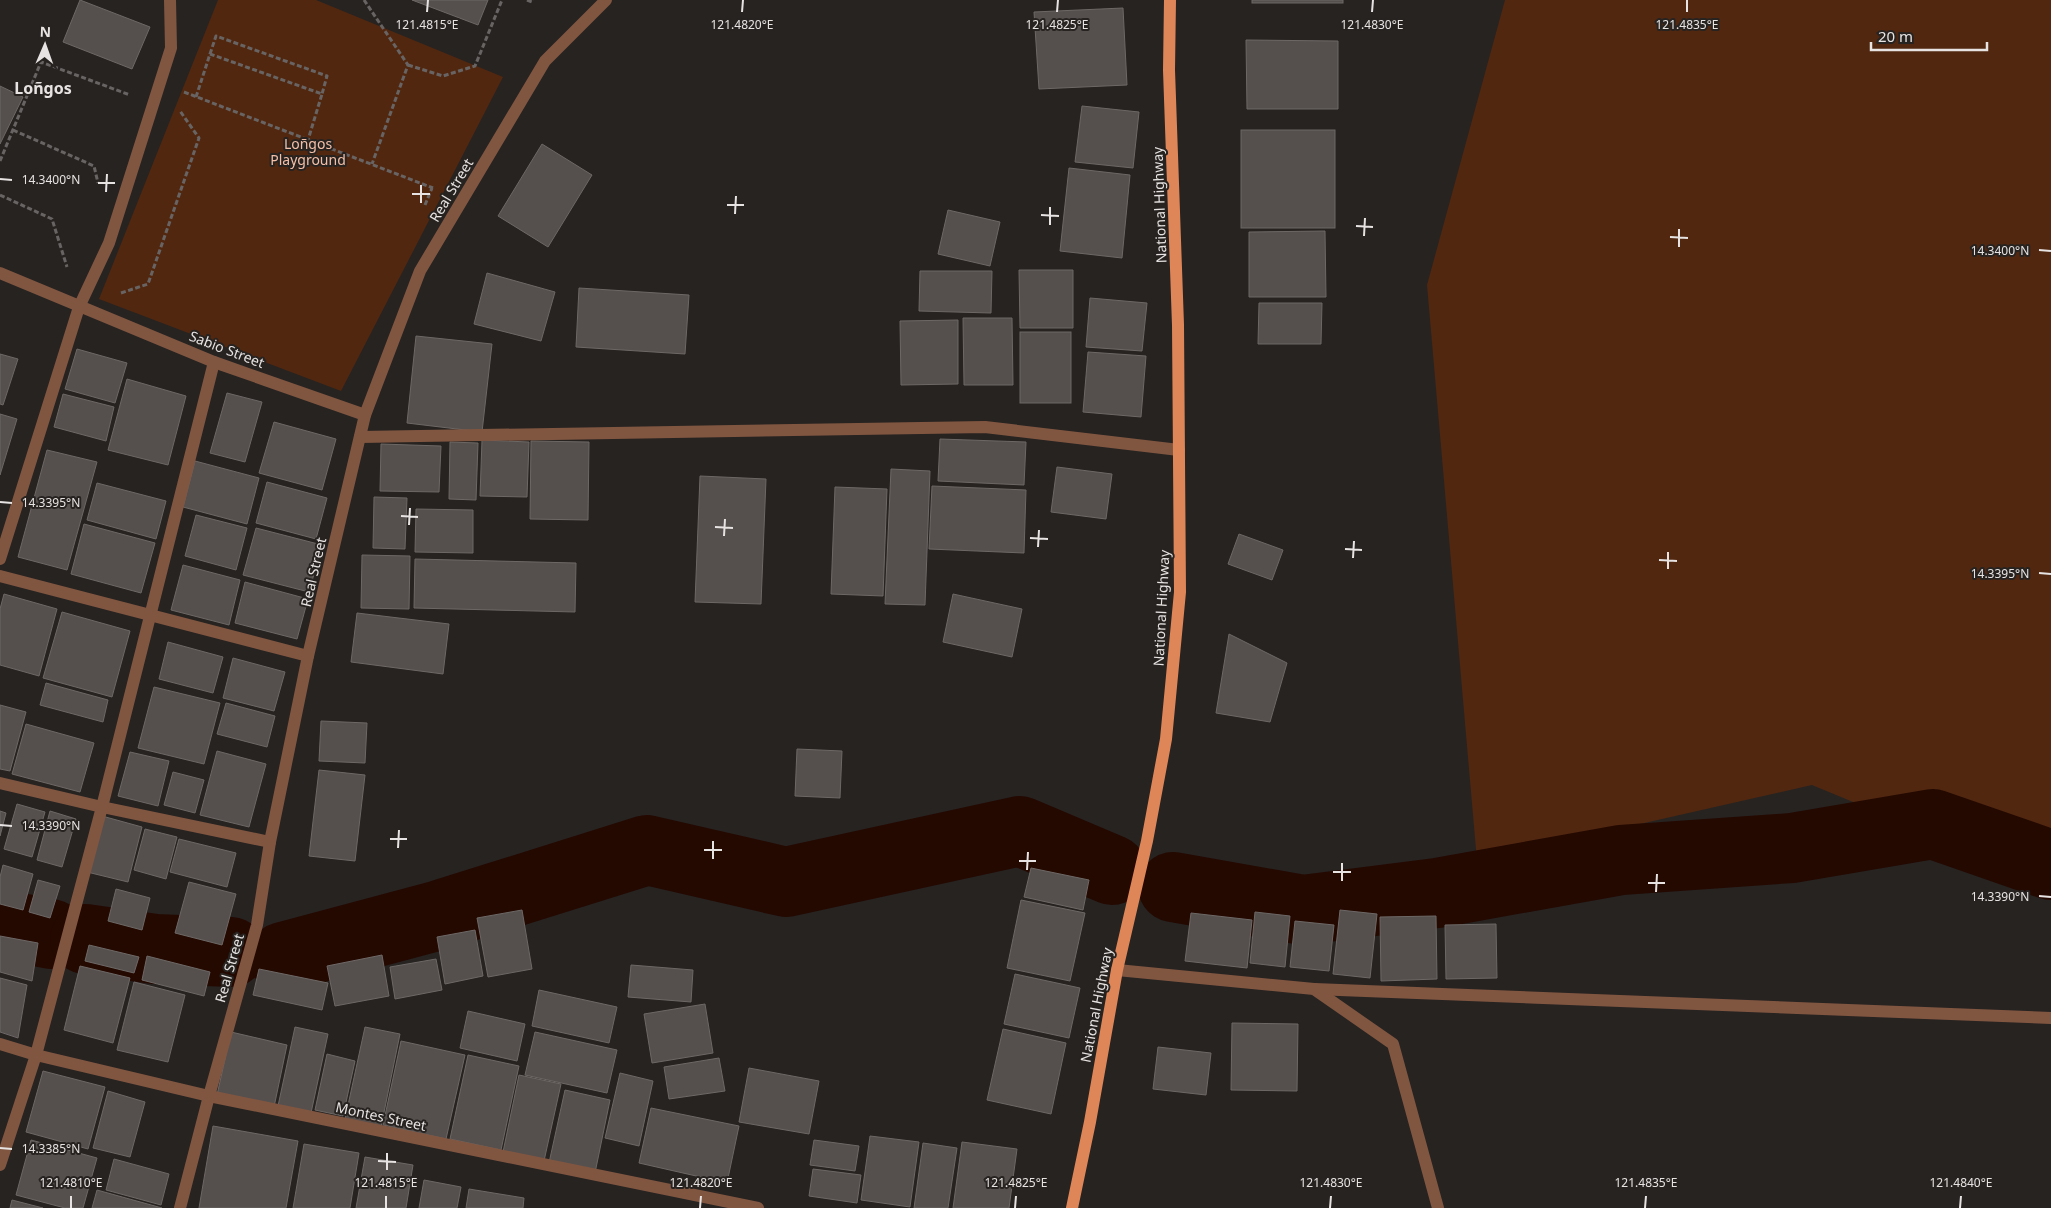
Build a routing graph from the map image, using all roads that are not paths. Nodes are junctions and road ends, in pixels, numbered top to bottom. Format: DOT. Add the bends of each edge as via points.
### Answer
graph roads {
  1 [pos="170,0"];
  2 [pos="606,0"];
  3 [pos="1170,0"];
  4 [pos="0,273"];
  5 [pos="79,307"];
  6 [pos="214,362"];
  7 [pos="365,415"];
  8 [pos="360,437"];
  9 [pos="1179,450"];
  10 [pos="0,559"];
  11 [pos="0,576"];
  12 [pos="150,616"];
  13 [pos="308,656"];
  14 [pos="0,783"];
  15 [pos="102,807"];
  16 [pos="270,842"];
  17 [pos="1117,970"];
  18 [pos="1314,989"];
  19 [pos="2051,1018"];
  20 [pos="0,1044"];
  21 [pos="36,1055"];
  22 [pos="209,1096"];
  23 [pos="0,1165"];
  24 [pos="180,1208"];
  25 [pos="758,1208"];
  26 [pos="1072,1208"];
  27 [pos="1438,1208"];
  1 -- 5 [label="street" via="171,48 109,243"];
  2 -- 7 [label="street, Real Street" via="545,61 420,271"];
  3 -- 9 [label="main road, National Highway"];
  4 -- 5 [label="street, Sabio Street"];
  5 -- 6 [label="street, Sabio Street"];
  5 -- 10 [label="street"];
  6 -- 7 [label="street, Sabio Street"];
  6 -- 12 [label="street"];
  7 -- 8 [label="street, Real Street"];
  8 -- 9 [label="street" via="985,427"];
  8 -- 13 [label="street, Real Street"];
  9 -- 17 [label="main road, National Highway" via="1179,602 1166,739"];
  11 -- 12 [label="street"];
  12 -- 13 [label="street"];
  12 -- 15 [label="street"];
  13 -- 16 [label="street, Real Street"];
  14 -- 15 [label="street"];
  15 -- 16 [label="street"];
  15 -- 21 [label="street"];
  16 -- 22 [label="street, Real Street" via="257,925"];
  17 -- 18 [label="street"];
  17 -- 26 [label="main road, National Highway"];
  18 -- 19 [label="street"];
  18 -- 27 [label="street" via="1393,1044"];
  20 -- 21 [label="street, Montes Street"];
  21 -- 22 [label="street, Montes Street"];
  21 -- 23 [label="street"];
  22 -- 24 [label="street, Real Street"];
  22 -- 25 [label="street, Montes Street"];
}
